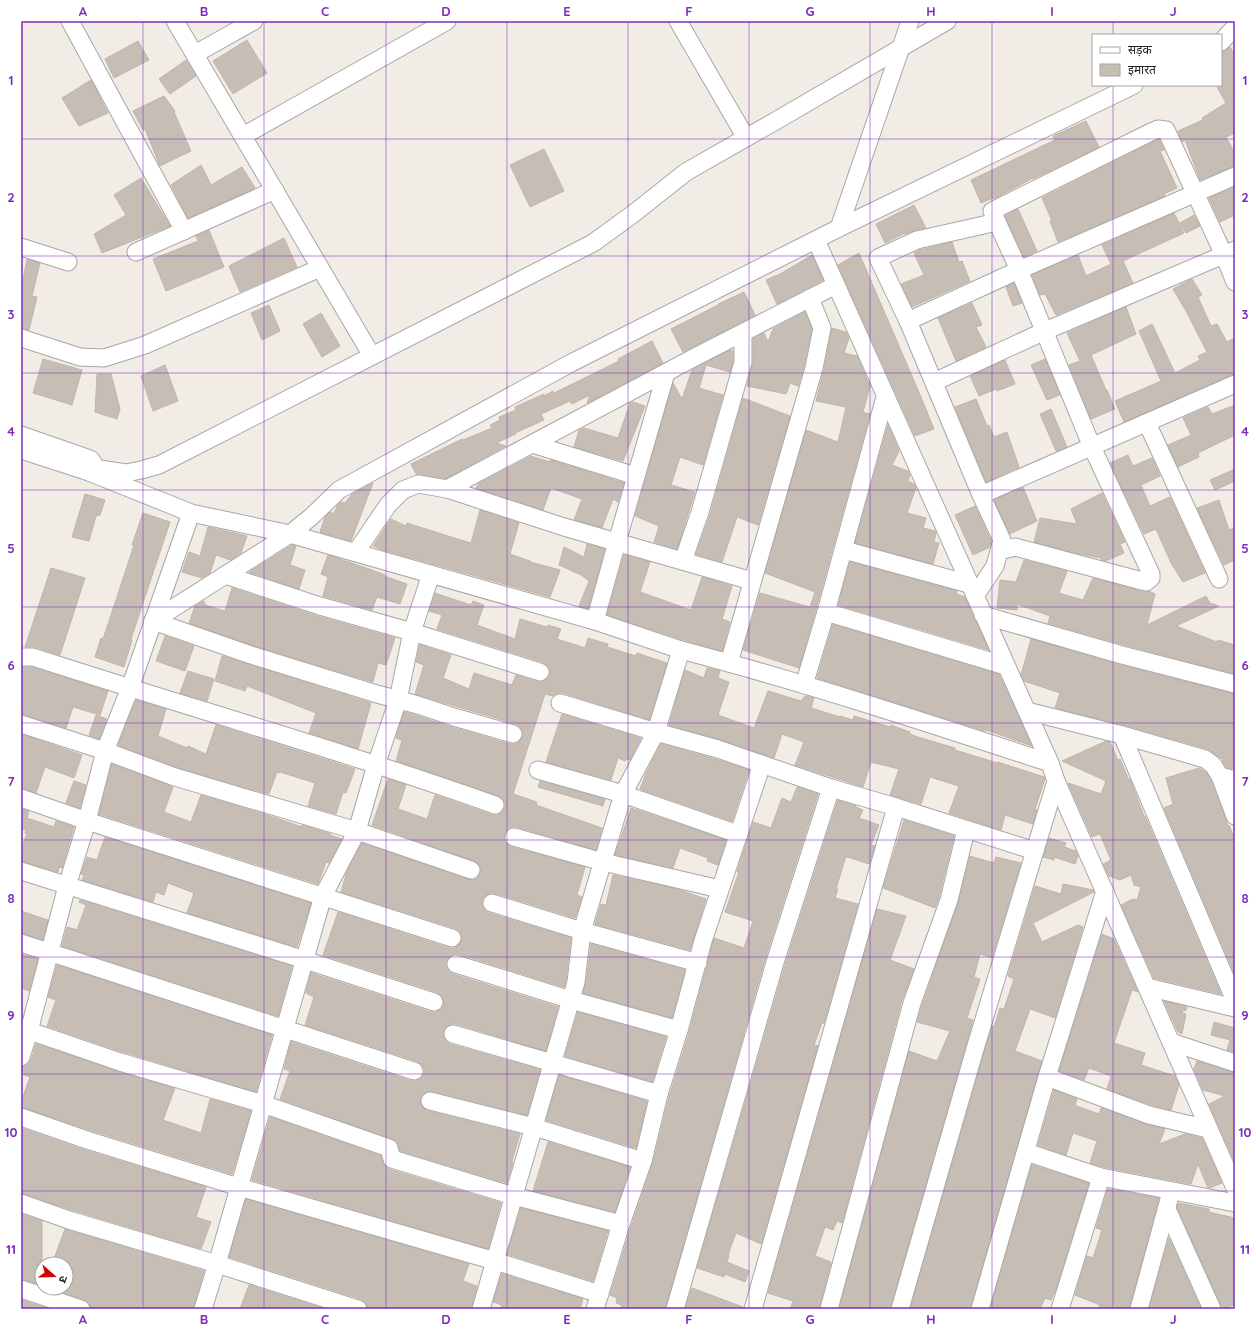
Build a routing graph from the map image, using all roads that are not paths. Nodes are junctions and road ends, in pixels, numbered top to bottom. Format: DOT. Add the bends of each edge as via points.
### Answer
graph roads {
  1 [pos="70,21"];
  2 [pos="175,21"];
  3 [pos="254,21"];
  4 [pos="447,21"];
  5 [pos="678,21"];
  6 [pos="910,21"];
  7 [pos="947,21"];
  8 [pos="1235,27"];
  9 [pos="1235,36"];
  10 [pos="1222,41"];
  11 [pos="1222,42"];
  12 [pos="901,48"];
  13 [pos="195,54"];
  14 [pos="1132,86"];
  15 [pos="243,136"];
  16 [pos="746,138"];
  17 [pos="1235,176"];
  18 [pos="275,190"];
  19 [pos="1196,194"];
  20 [pos="997,222"];
  21 [pos="839,228"];
  22 [pos="184,232"];
  23 [pos="816,240"];
  24 [pos="21,247"];
  25 [pos="136,252"];
  26 [pos="1230,253"];
  27 [pos="68,262"];
  28 [pos="320,268"];
  29 [pos="1019,270"];
  30 [pos="1235,282"];
  31 [pos="836,284"];
  32 [pos="810,298"];
  33 [pos="908,321"];
  34 [pos="1045,331"];
  35 [pos="743,332"];
  36 [pos="21,338"];
  37 [pos="372,356"];
  38 [pos="666,373"];
  39 [pos="934,382"];
  40 [pos="1235,384"];
  41 [pos="885,397"];
  42 [pos="1147,423"];
  43 [pos="21,435"];
  44 [pos="532,444"];
  45 [pos="1092,447"];
  46 [pos="21,450"];
  47 [pos="91,470"];
  48 [pos="636,476"];
  49 [pos="447,489"];
  50 [pos="982,495"];
  51 [pos="191,512"];
  52 [pos="290,534"];
  53 [pos="616,542"];
  54 [pos="844,550"];
  55 [pos="999,551"];
  56 [pos="356,552"];
  57 [pos="683,561"];
  58 [pos="431,574"];
  59 [pos="225,575"];
  60 [pos="1219,579"];
  61 [pos="752,581"];
  62 [pos="972,590"];
  63 [pos="826,612"];
  64 [pos="983,615"];
  65 [pos="595,621"];
  66 [pos="153,622"];
  67 [pos="412,632"];
  68 [pos="681,650"];
  69 [pos="21,657"];
  70 [pos="729,663"];
  71 [pos="1006,666"];
  72 [pos="540,672"];
  73 [pos="1235,684"];
  74 [pos="804,685"];
  75 [pos="130,688"];
  76 [pos="398,700"];
  77 [pos="560,703"];
  78 [pos="1026,711"];
  79 [pos="21,724"];
  80 [pos="656,732"];
  81 [pos="513,734"];
  82 [pos="1122,735"];
  83 [pos="105,751"];
  84 [pos="1050,763"];
  85 [pos="762,764"];
  86 [pos="376,765"];
  87 [pos="538,770"];
  88 [pos="1228,778"];
  89 [pos="1056,781"];
  90 [pos="830,788"];
  91 [pos="623,794"];
  92 [pos="21,798"];
  93 [pos="495,805"];
  94 [pos="896,807"];
  95 [pos="1235,816"];
  96 [pos="87,821"];
  97 [pos="966,830"];
  98 [pos="357,831"];
  99 [pos="738,834"];
  100 [pos="514,837"];
  101 [pos="1035,851"];
  102 [pos="603,862"];
  103 [pos="471,870"];
  104 [pos="21,871"];
  105 [pos="67,886"];
  106 [pos="720,889"];
  107 [pos="1105,891"];
  108 [pos="323,896"];
  109 [pos="492,903"];
  110 [pos="582,931"];
  111 [pos="452,938"];
  112 [pos="21,943"];
  113 [pos="49,952"];
  114 [pos="305,960"];
  115 [pos="698,963"];
  116 [pos="456,964"];
  117 [pos="1147,987"];
  118 [pos="571,1000"];
  119 [pos="1235,1001"];
  120 [pos="434,1002"];
  121 [pos="1235,1008"];
  122 [pos="285,1028"];
  123 [pos="25,1030"];
  124 [pos="679,1030"];
  125 [pos="454,1034"];
  126 [pos="1171,1042"];
  127 [pos="21,1056"];
  128 [pos="553,1063"];
  129 [pos="1235,1063"];
  130 [pos="414,1071"];
  131 [pos="1047,1077"];
  132 [pos="659,1094"];
  133 [pos="430,1101"];
  134 [pos="263,1104"];
  135 [pos="21,1117"];
  136 [pos="534,1127"];
  137 [pos="1208,1128"];
  138 [pos="1026,1152"];
  139 [pos="643,1161"];
  140 [pos="1101,1177"];
  141 [pos="239,1187"];
  142 [pos="1235,1188"];
  143 [pos="1171,1192"];
  144 [pos="514,1196"];
  145 [pos="21,1203"];
  146 [pos="1235,1203"];
  147 [pos="1167,1209"];
  148 [pos="620,1224"];
  149 [pos="495,1261"];
  150 [pos="217,1264"];
  151 [pos="21,1289"];
  152 [pos="597,1302"];
  153 [pos="81,1309"];
  154 [pos="203,1309"];
  155 [pos="358,1309"];
  156 [pos="481,1309"];
  157 [pos="675,1309"];
  158 [pos="753,1309"];
  159 [pos="828,1309"];
  160 [pos="900,1309"];
  161 [pos="980,1309"];
  162 [pos="1060,1309"];
  163 [pos="1140,1309"];
  164 [pos="1212,1309"];
  1 -- 22 [label="street"];
  2 -- 13 [label="street"];
  3 -- 13 [label="street"];
  4 -- 15 [label="street"];
  5 -- 16 [label="street"];
  6 -- 12 [label="street"];
  7 -- 12 [label="street"];
  8 -- 10 [label="street"];
  9 -- 11 [label="street"];
  12 -- 16 [label="street"];
  12 -- 21 [label="street"];
  13 -- 15 [label="street"];
  14 -- 21 [label="street"];
  15 -- 18 [label="street"];
  16 -- 37 [label="street" via="686,172 593,243"];
  17 -- 19 [label="street"];
  18 -- 22 [label="street"];
  18 -- 28 [label="street"];
  19 -- 20 [label="street" via="1166,130 1158,129 992,211"];
  19 -- 26 [label="street"];
  19 -- 29 [label="street"];
  20 -- 29 [label="street"];
  20 -- 33 [label="street" via="917,240 878,258"];
  21 -- 23 [label="street"];
  22 -- 25 [label="street"];
  23 -- 31 [label="street"];
  23 -- 52 [label="street" via="571,363 339,490"];
  24 -- 27 [label="street"];
  26 -- 30 [label="street"];
  26 -- 34 [label="street"];
  28 -- 36 [label="street" via="145,346 104,358 80,357"];
  28 -- 37 [label="street"];
  29 -- 33 [label="street"];
  29 -- 34 [label="street"];
  31 -- 32 [label="street"];
  31 -- 41 [label="street"];
  32 -- 35 [label="street"];
  32 -- 61 [label="street" via="822,328 814,368"];
  33 -- 39 [label="street"];
  34 -- 39 [label="street"];
  34 -- 45 [label="street"];
  35 -- 38 [label="street"];
  35 -- 57 [label="street" via="743,362 700,512"];
  37 -- 47 [label="street" via="159,465 126,473"];
  38 -- 44 [label="street"];
  38 -- 48 [label="street"];
  39 -- 50 [label="street"];
  40 -- 42 [label="street"];
  41 -- 54 [label="street"];
  41 -- 62 [label="street"];
  42 -- 45 [label="street"];
  42 -- 60 [label="street"];
  43 -- 47 [label="street" via="85,456 92,461"];
  44 -- 48 [label="street"];
  44 -- 49 [label="street"];
  45 -- 50 [label="street"];
  45 -- 55 [label="street" via="1151,574 1149,581 1015,547"];
  46 -- 47 [label="street"];
  47 -- 51 [label="street"];
  48 -- 53 [label="street"];
  49 -- 53 [label="street"];
  49 -- 56 [label="street" via="418,484 403,490 388,505"];
  50 -- 55 [label="street" via="1002,540"];
  51 -- 52 [label="street"];
  51 -- 66 [label="street"];
  52 -- 56 [label="street"];
  52 -- 59 [label="street"];
  53 -- 57 [label="street"];
  53 -- 65 [label="street"];
  54 -- 62 [label="street"];
  54 -- 63 [label="street"];
  55 -- 62 [label="street" via="995,566"];
  56 -- 58 [label="street"];
  57 -- 61 [label="street"];
  58 -- 65 [label="street"];
  58 -- 67 [label="street"];
  59 -- 66 [label="street"];
  59 -- 67 [label="street"];
  61 -- 70 [label="street"];
  62 -- 64 [label="street"];
  63 -- 71 [label="street"];
  63 -- 74 [label="street"];
  64 -- 71 [label="street"];
  64 -- 73 [label="street"];
  65 -- 68 [label="street"];
  66 -- 75 [label="street"];
  66 -- 76 [label="street"];
  67 -- 72 [label="street"];
  67 -- 76 [label="street"];
  68 -- 70 [label="street"];
  68 -- 80 [label="street"];
  69 -- 75 [label="street" via="33,658"];
  70 -- 74 [label="street"];
  71 -- 78 [label="street"];
  74 -- 84 [label="street"];
  75 -- 83 [label="street"];
  75 -- 86 [label="street"];
  76 -- 81 [label="street"];
  76 -- 86 [label="street"];
  77 -- 80 [label="street"];
  78 -- 82 [label="street"];
  78 -- 84 [label="street"];
  79 -- 83 [label="street"];
  80 -- 85 [label="street"];
  80 -- 91 [label="street"];
  82 -- 88 [label="street" via="1205,759"];
  82 -- 119 [label="street"];
  83 -- 96 [label="street"];
  83 -- 98 [label="street" via="175,777"];
  84 -- 89 [label="street"];
  85 -- 90 [label="street"];
  85 -- 99 [label="street"];
  86 -- 93 [label="street"];
  86 -- 98 [label="street"];
  87 -- 91 [label="street"];
  88 -- 95 [label="street"];
  89 -- 101 [label="street"];
  89 -- 107 [label="street"];
  90 -- 94 [label="street"];
  90 -- 157 [label="street" via="776,959"];
  91 -- 99 [label="street"];
  91 -- 102 [label="street"];
  92 -- 96 [label="street"];
  94 -- 97 [label="street"];
  94 -- 158 [label="street"];
  96 -- 105 [label="street"];
  96 -- 108 [label="street"];
  97 -- 101 [label="street"];
  97 -- 159 [label="street" via="949,900 912,1003"];
  98 -- 103 [label="street"];
  98 -- 108 [label="street"];
  99 -- 106 [label="street"];
  100 -- 102 [label="street"];
  101 -- 160 [label="street"];
  102 -- 106 [label="street"];
  102 -- 110 [label="street"];
  104 -- 105 [label="street"];
  105 -- 113 [label="street"];
  105 -- 114 [label="street"];
  106 -- 115 [label="street"];
  107 -- 117 [label="street"];
  107 -- 131 [label="street"];
  108 -- 111 [label="street"];
  108 -- 114 [label="street"];
  109 -- 110 [label="street"];
  110 -- 115 [label="street"];
  110 -- 118 [label="street" via="576,982"];
  112 -- 113 [label="street"];
  113 -- 122 [label="street"];
  113 -- 123 [label="street"];
  114 -- 120 [label="street"];
  114 -- 122 [label="street"];
  115 -- 124 [label="street"];
  116 -- 118 [label="street"];
  117 -- 121 [label="street"];
  117 -- 126 [label="street"];
  118 -- 124 [label="street"];
  118 -- 128 [label="street"];
  122 -- 130 [label="street"];
  122 -- 134 [label="street"];
  123 -- 127 [label="street"];
  123 -- 134 [label="street" via="120,1062"];
  124 -- 132 [label="street"];
  125 -- 128 [label="street"];
  126 -- 129 [label="street"];
  126 -- 137 [label="street"];
  128 -- 132 [label="street"];
  128 -- 136 [label="street"];
  131 -- 137 [label="street" via="1149,1115"];
  131 -- 138 [label="street"];
  132 -- 139 [label="street"];
  133 -- 136 [label="street"];
  134 -- 141 [label="street"];
  134 -- 144 [label="street" via="389,1148 392,1160"];
  135 -- 141 [label="street"];
  136 -- 139 [label="street"];
  136 -- 144 [label="street"];
  137 -- 142 [label="street"];
  138 -- 140 [label="street"];
  138 -- 161 [label="street"];
  139 -- 148 [label="street"];
  140 -- 143 [label="street"];
  140 -- 162 [label="street"];
  141 -- 149 [label="street"];
  141 -- 150 [label="street"];
  143 -- 146 [label="street"];
  143 -- 147 [label="street"];
  144 -- 148 [label="street"];
  144 -- 149 [label="street"];
  145 -- 150 [label="street"];
  147 -- 163 [label="street"];
  147 -- 164 [label="street"];
  148 -- 152 [label="street"];
  149 -- 152 [label="street"];
  149 -- 156 [label="street"];
  150 -- 154 [label="street"];
  150 -- 155 [label="street"];
  151 -- 153 [label="street"];
}
